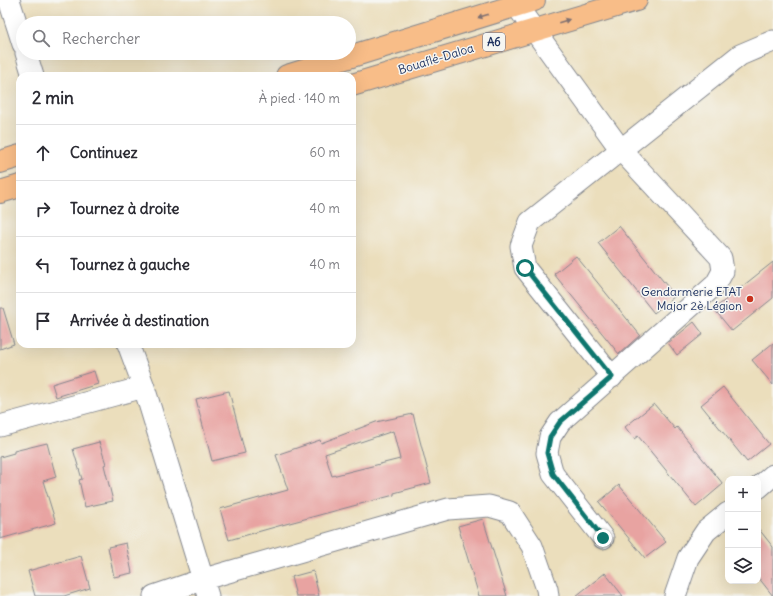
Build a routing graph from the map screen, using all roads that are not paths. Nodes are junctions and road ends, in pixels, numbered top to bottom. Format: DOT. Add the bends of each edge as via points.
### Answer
graph roads {
  1 [pos="9,0"];
  2 [pos="636,0"];
  3 [pos="525,3"];
  4 [pos="8,25"];
  5 [pos="534,30"];
  6 [pos="16,35"];
  7 [pos="773,41"];
  8 [pos="356,55"];
  9 [pos="28,60"];
  10 [pos="339,60"];
  11 [pos="32,72"];
  12 [pos="300,72"];
  13 [pos="356,84"];
  14 [pos="621,150"];
  15 [pos="16,157"];
  16 [pos="0,162"];
  17 [pos="16,187"];
  18 [pos="0,192"];
  19 [pos="129,348"];
  20 [pos="612,377"];
  21 [pos="144,387"];
  22 [pos="0,426"];
  23 [pos="773,475"];
  24 [pos="761,485"];
  25 [pos="725,515"];
  26 [pos="603,538"];
  27 [pos="206,588"];
  28 [pos="154,596"];
  29 [pos="548,596"];
  30 [pos="675,596"];
  1 -- 4 [label="street"];
  5 -- 2 [label="highway, Bouaflé-Daloa / A6, one-way"];
  3 -- 5 [label="street"];
  3 -- 8 [label="highway, A6, one-way"];
  4 -- 6 [label="street"];
  5 -- 13 [label="highway, Bouaflé-Daloa / A6"];
  5 -- 14 [label="street"];
  7 -- 14 [label="street" via="740,55"];
  9 -- 11 [label="street"];
  10 -- 12 [label="highway, A6, one-way"];
  14 -- 20 [label="street" via="530,222 521,246 525,268"];
  14 -- 20 [label="street" via="721,258 723,271 716,284"];
  15 -- 16 [label="highway"];
  17 -- 18 [label="highway"];
  19 -- 21 [label="street"];
  20 -- 26 [label="street" via="560,422 550,437 547,453 553,474"];
  21 -- 22 [label="street"];
  21 -- 27 [label="street"];
  23 -- 24 [label="street"];
  25 -- 30 [label="street" via="706,531 688,558"];
  27 -- 28 [label="street"];
  27 -- 29 [label="street" via="448,509 489,506 510,512 532,546"];
}
